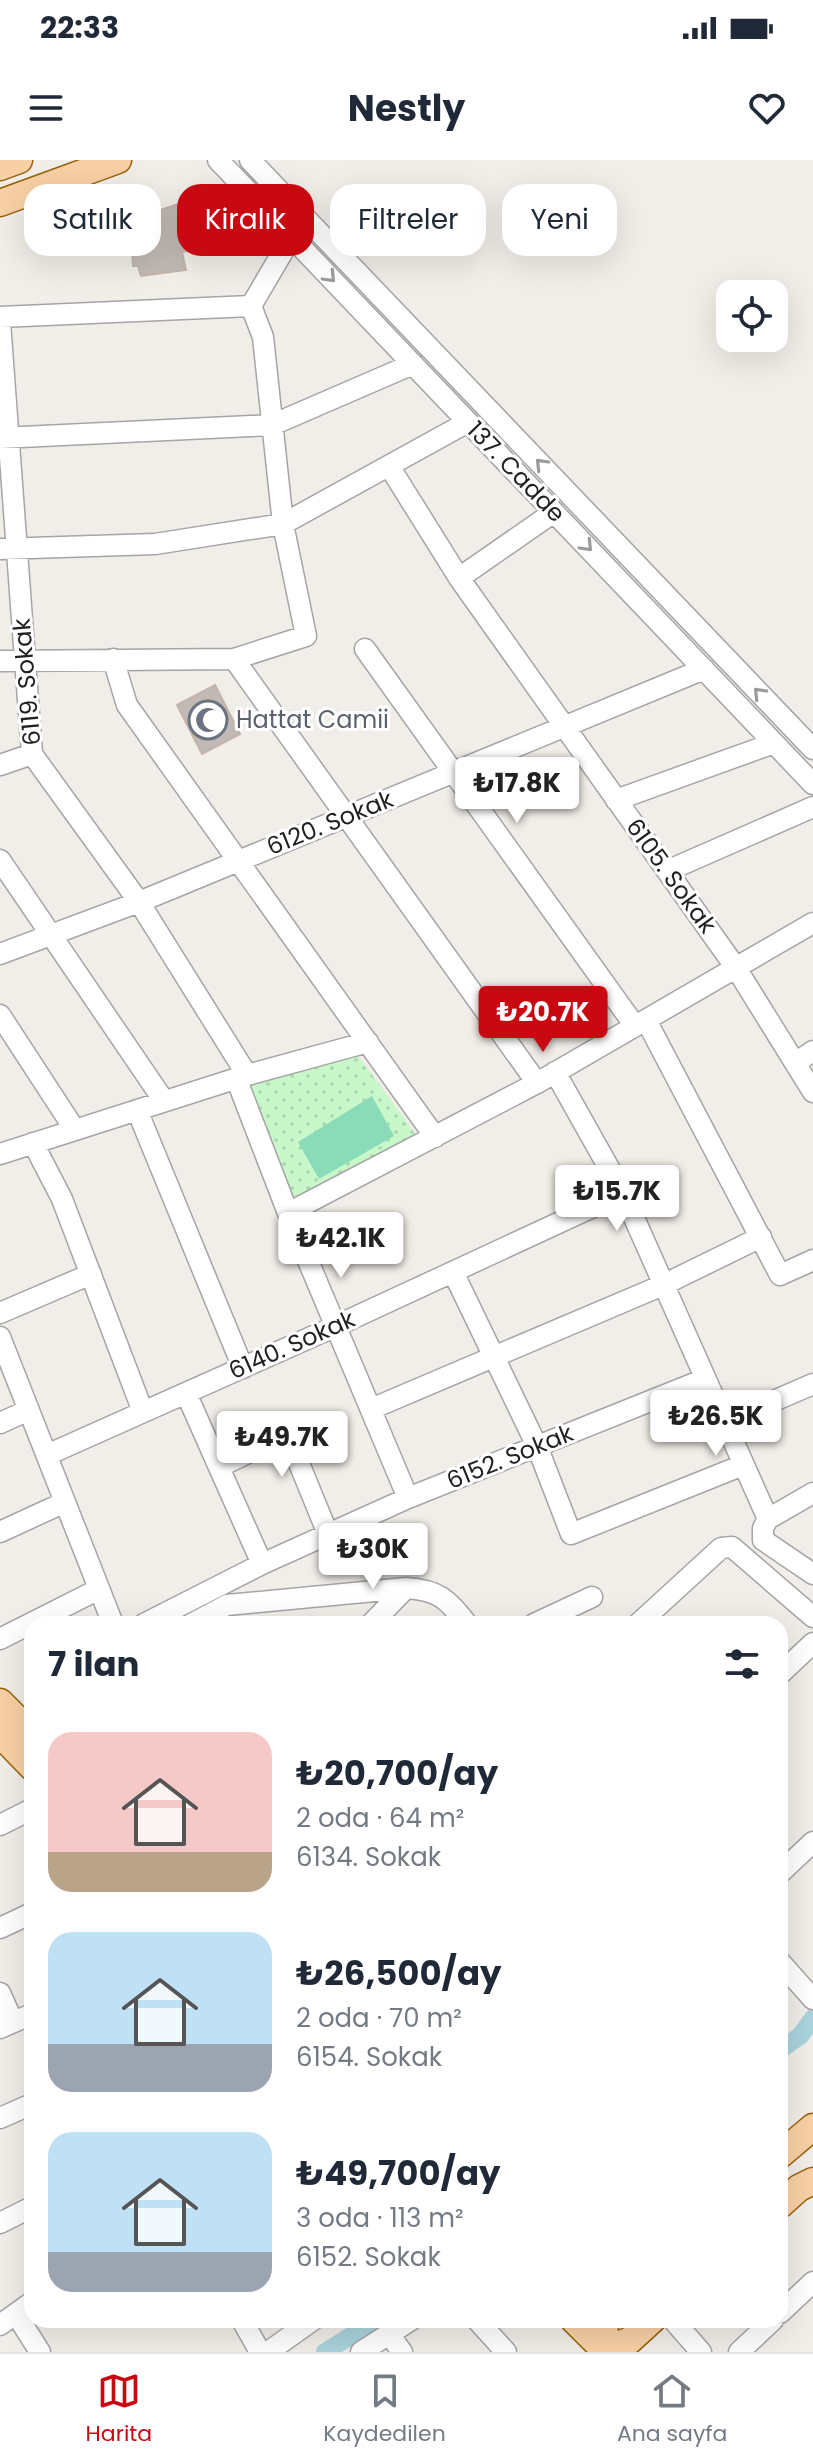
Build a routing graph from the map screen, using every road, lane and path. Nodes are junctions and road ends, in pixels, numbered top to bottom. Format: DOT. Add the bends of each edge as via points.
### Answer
graph roads {
  1 [pos="19,160"];
  2 [pos="118,160"];
  3 [pos="218,160"];
  4 [pos="250,160"];
  5 [pos="0,167"];
  6 [pos="241,184"];
  7 [pos="274,184"];
  8 [pos="0,203"];
  9 [pos="314,224"];
  10 [pos="280,256"];
  11 [pos="311,256"];
  12 [pos="251,306"];
  13 [pos="0,319"];
  14 [pos="413,364"];
  15 [pos="468,422"];
  16 [pos="272,425"];
  17 [pos="4,438"];
  18 [pos="389,466"];
  19 [pos="554,512"];
  20 [pos="283,524"];
  21 [pos="8,549"];
  22 [pos="459,578"];
  23 [pos="365,649"];
  24 [pos="113,659"];
  25 [pos="234,659"];
  26 [pos="25,660"];
  27 [pos="0,661"];
  28 [pos="704,669"];
  29 [pos="565,728"];
  30 [pos="774,743"];
  31 [pos="813,749"];
  32 [pos="32,754"];
  33 [pos="0,765"];
  34 [pos="452,773"];
  35 [pos="813,784"];
  36 [pos="616,800"];
  37 [pos="813,807"];
  38 [pos="346,816"];
  39 [pos="0,860"];
  40 [pos="238,860"];
  41 [pos="667,871"];
  42 [pos="139,902"];
  43 [pos="813,923"];
  44 [pos="53,934"];
  45 [pos="0,954"];
  46 [pos="736,968"];
  47 [pos="0,1015"];
  48 [pos="640,1023"];
  49 [pos="368,1042"];
  50 [pos="813,1051"];
  51 [pos="795,1063"];
  52 [pos="555,1072"];
  53 [pos="241,1076"];
  54 [pos="537,1083"];
  55 [pos="813,1092"];
  56 [pos="164,1101"];
  57 [pos="137,1110"];
  58 [pos="75,1130"];
  59 [pos="435,1137"];
  60 [pos="33,1143"];
  61 [pos="0,1154"];
  62 [pos="623,1193"];
  63 [pos="288,1213"];
  64 [pos="761,1237"];
  65 [pos="813,1260"];
  66 [pos="453,1272"];
  67 [pos="91,1274"];
  68 [pos="663,1285"];
  69 [pos="0,1313"];
  70 [pos="336,1326"];
  71 [pos="0,1337"];
  72 [pos="494,1357"];
  73 [pos="243,1368"];
  74 [pos="705,1379"];
  75 [pos="813,1384"];
  76 [pos="186,1393"];
  77 [pos="371,1409"];
  78 [pos="29,1410"];
  79 [pos="143,1412"];
  80 [pos="725,1422"];
  81 [pos="0,1423"];
  82 [pos="537,1446"];
  83 [pos="47,1455"];
  84 [pos="743,1465"];
  85 [pos="219,1467"];
  86 [pos="813,1493"];
  87 [pos="408,1498"];
  88 [pos="65,1502"];
  89 [pos="768,1519"];
  90 [pos="0,1532"];
  91 [pos="328,1534"];
  92 [pos="262,1564"];
  93 [pos="813,1574"];
  94 [pos="406,1588"];
  95 [pos="99,1589"];
  96 [pos="592,1597"];
  97 [pos="46,1616"];
  98 [pos="110,1616"];
  99 [pos="160,1616"];
  100 [pos="206,1616"];
  101 [pos="379,1616"];
  102 [pos="461,1616"];
  103 [pos="551,1616"];
  104 [pos="647,1616"];
  105 [pos="813,1617"];
  106 [pos="24,1627"];
  107 [pos="0,1639"];
  108 [pos="813,1643"];
  109 [pos="788,1666"];
  110 [pos="0,1702"];
  111 [pos="24,1726"];
  112 [pos="0,1734"];
  113 [pos="24,1759"];
  114 [pos="24,1813"];
  115 [pos="0,1825"];
  116 [pos="813,1842"];
  117 [pos="788,1865"];
  118 [pos="24,1917"];
  119 [pos="0,1928"];
  120 [pos="788,1971"];
  121 [pos="806,1991"];
  122 [pos="0,1993"];
  123 [pos="15,2022"];
  124 [pos="24,2108"];
  125 [pos="0,2118"];
  126 [pos="813,2127"];
  127 [pos="788,2148"];
  128 [pos="813,2181"];
  129 [pos="788,2198"];
  130 [pos="24,2211"];
  131 [pos="0,2223"];
  132 [pos="813,2282"];
  133 [pos="788,2305"];
  134 [pos="25,2328"];
  135 [pos="246,2328"];
  136 [pos="302,2328"];
  137 [pos="398,2328"];
  138 [pos="484,2328"];
  139 [pos="587,2328"];
  140 [pos="610,2328"];
  141 [pos="643,2328"];
  142 [pos="680,2328"];
  143 [pos="764,2328"];
  144 [pos="389,2334"];
  145 [pos="620,2349"];
  146 [pos="40,2352"];
  147 [pos="260,2352"];
  148 [pos="268,2352"];
  149 [pos="361,2352"];
  150 [pos="402,2352"];
  151 [pos="506,2352"];
  152 [pos="701,2352"];
  153 [pos="739,2352"];
  1 -- 5 [label="main road"];
  2 -- 8 [label="main road"];
  3 -- 6 [label="street, 137. Cadde"];
  4 -- 7 [label="street, 137. Cadde"];
  31 -- 9 [label="street, 137. Cadde, one-way"];
  10 -- 12 [label="street"];
  11 -- 14 [label="street, 137. Cadde, one-way"];
  12 -- 13 [label="street"];
  12 -- 16 [label="street" via="263,337"];
  13 -- 17 [label="street, 6119. Sokak"];
  14 -- 15 [label="street, 137. Cadde"];
  14 -- 16 [label="street"];
  15 -- 18 [label="street"];
  15 -- 19 [label="street, 137. Cadde"];
  16 -- 17 [label="street"];
  16 -- 20 [label="street"];
  17 -- 21 [label="street, 6119. Sokak"];
  18 -- 20 [label="street"];
  18 -- 22 [label="street, 6105. Sokak"];
  19 -- 22 [label="street"];
  19 -- 28 [label="street, 137. Cadde, one-way"];
  20 -- 21 [label="street" via="155,544"];
  20 -- 25 [label="street" via="306,636"];
  21 -- 26 [label="street, 6119. Sokak"];
  22 -- 29 [label="street, 6105. Sokak"];
  23 -- 34 [label="street"];
  24 -- 25 [label="street"];
  24 -- 26 [label="street"];
  24 -- 40 [label="street" via="127,705"];
  25 -- 38 [label="street"];
  26 -- 27 [label="street"];
  26 -- 32 [label="street, 6119. Sokak"];
  28 -- 29 [label="street, 6120. Sokak"];
  28 -- 30 [label="street, 137. Cadde"];
  29 -- 34 [label="street, 6120. Sokak"];
  29 -- 36 [label="street, 6105. Sokak"];
  30 -- 35 [label="street, 137. Cadde"];
  30 -- 36 [label="street"];
  32 -- 33 [label="street"];
  32 -- 42 [label="street, 6119. Sokak"];
  34 -- 38 [label="street, 6120. Sokak"];
  34 -- 48 [label="street"];
  36 -- 41 [label="street, 6105. Sokak"];
  37 -- 41 [label="street"];
  38 -- 40 [label="street, 6120. Sokak"];
  38 -- 54 [label="street"];
  39 -- 44 [label="street"];
  40 -- 42 [label="street, 6120. Sokak"];
  40 -- 49 [label="street"];
  41 -- 46 [label="street, 6105. Sokak"];
  42 -- 44 [label="street, 6120. Sokak"];
  42 -- 53 [label="street, 6119. Sokak"];
  43 -- 46 [label="street"];
  44 -- 45 [label="street, 6120. Sokak"];
  44 -- 56 [label="street"];
  46 -- 48 [label="street"];
  46 -- 51 [label="street, 6105. Sokak"];
  47 -- 58 [label="street"];
  48 -- 52 [label="street"];
  48 -- 64 [label="street"];
  49 -- 53 [label="street"];
  49 -- 59 [label="street"];
  50 -- 51 [label="street"];
  51 -- 55 [label="street, 6105. Sokak"];
  52 -- 54 [label="street"];
  52 -- 62 [label="street"];
  53 -- 56 [label="street"];
  53 -- 63 [label="street, 6119. Sokak"];
  54 -- 59 [label="street"];
  56 -- 57 [label="street"];
  57 -- 58 [label="street"];
  57 -- 73 [label="street"];
  58 -- 60 [label="street"];
  59 -- 63 [label="street"];
  60 -- 61 [label="street"];
  60 -- 67 [label="street"];
  62 -- 66 [label="street, 6140. Sokak"];
  62 -- 68 [label="street"];
  63 -- 70 [label="street, 6119. Sokak"];
  64 -- 65 [label="street" via="780,1275"];
  64 -- 68 [label="street"];
  66 -- 70 [label="street, 6140. Sokak"];
  66 -- 72 [label="street"];
  67 -- 69 [label="street"];
  67 -- 79 [label="street"];
  68 -- 72 [label="street"];
  68 -- 74 [label="street"];
  70 -- 73 [label="street, 6140. Sokak"];
  70 -- 77 [label="street, 6119. Sokak"];
  71 -- 78 [label="street"];
  72 -- 77 [label="street"];
  72 -- 82 [label="street"];
  73 -- 76 [label="street, 6140. Sokak"];
  74 -- 80 [label="street"];
  74 -- 82 [label="street, 6152. Sokak"];
  75 -- 80 [label="street"];
  76 -- 79 [label="street, 6140. Sokak"];
  76 -- 85 [label="street"];
  77 -- 87 [label="street, 6119. Sokak"];
  78 -- 81 [label="street"];
  78 -- 83 [label="street"];
  79 -- 83 [label="street, 6140. Sokak"];
  80 -- 84 [label="street"];
  82 -- 84 [label="street" via="571,1534"];
  82 -- 87 [label="street, 6152. Sokak"];
  83 -- 88 [label="street"];
  84 -- 89 [label="street"];
  85 -- 91 [label="street" via="287,1434"];
  85 -- 92 [label="street"];
  86 -- 89 [label="street"];
  87 -- 91 [label="street, 6152. Sokak"];
  88 -- 90 [label="street"];
  88 -- 95 [label="street"];
  89 -- 93 [label="street" via="763,1540"];
  91 -- 92 [label="street, 6152. Sokak"];
  92 -- 99 [label="street, 6152. Sokak"];
  94 -- 100 [label="street" via="227,1605"];
  94 -- 101 [label="street"];
  94 -- 102 [label="street" via="429,1589"];
  95 -- 97 [label="street"];
  95 -- 98 [label="street"];
  96 -- 103 [label="street"];
  104 -- 105 [label="street" via="721,1548 732,1547"];
  106 -- 107 [label="street"];
  108 -- 109 [label="street"];
  110 -- 111 [label="main road"];
  112 -- 113 [label="main road"];
  114 -- 115 [label="street"];
  116 -- 117 [label="street"];
  118 -- 119 [label="street"];
  120 -- 121 [label="street"];
  122 -- 123 [label="street"];
  124 -- 125 [label="street"];
  126 -- 127 [label="main road"];
  128 -- 129 [label="main road"];
  130 -- 131 [label="street"];
  132 -- 133 [label="street"];
  134 -- 146 [label="street"];
  135 -- 147 [label="street"];
  136 -- 148 [label="street"];
  137 -- 144 [label="street"];
  138 -- 151 [label="street"];
  139 -- 145 [label="main road"];
  140 -- 145 [label="main road"];
  141 -- 145 [label="main road"];
  142 -- 152 [label="street"];
  143 -- 153 [label="street"];
  144 -- 149 [label="street"];
  144 -- 150 [label="street"];
}
